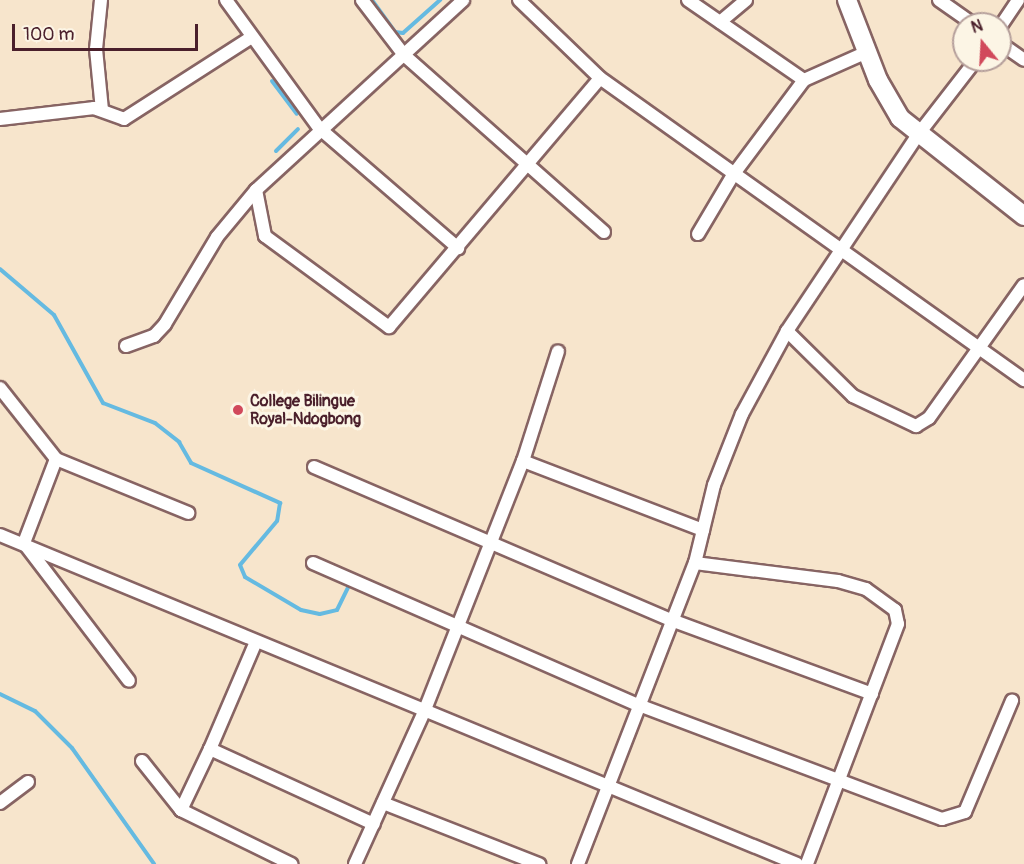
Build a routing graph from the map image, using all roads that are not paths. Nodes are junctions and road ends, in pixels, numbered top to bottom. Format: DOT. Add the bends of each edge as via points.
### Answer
graph roads {
  1 [pos="101,0"];
  2 [pos="226,0"];
  3 [pos="362,0"];
  4 [pos="463,0"];
  5 [pos="519,0"];
  6 [pos="688,0"];
  7 [pos="746,0"];
  8 [pos="848,0"];
  9 [pos="939,0"];
  10 [pos="956,12"];
  11 [pos="720,22"];
  12 [pos="250,38"];
  13 [pos="867,52"];
  14 [pos="404,55"];
  15 [pos="967,72"];
  16 [pos="600,78"];
  17 [pos="804,80"];
  18 [pos="102,110"];
  19 [pos="0,119"];
  20 [pos="319,128"];
  21 [pos="917,136"];
  22 [pos="529,164"];
  23 [pos="733,175"];
  24 [pos="256,190"];
  25 [pos="1024,216"];
  26 [pos="604,232"];
  27 [pos="698,234"];
  28 [pos="458,248"];
  29 [pos="839,253"];
  30 [pos="1024,285"];
  31 [pos="787,331"];
  32 [pos="126,346"];
  33 [pos="979,350"];
  34 [pos="558,351"];
  35 [pos="1024,380"];
  36 [pos="0,388"];
  37 [pos="56,459"];
  38 [pos="523,461"];
  39 [pos="314,468"];
  40 [pos="188,513"];
  41 [pos="703,530"];
  42 [pos="0,535"];
  43 [pos="489,539"];
  44 [pos="24,543"];
  45 [pos="313,563"];
  46 [pos="695,563"];
  47 [pos="674,621"];
  48 [pos="455,626"];
  49 [pos="255,644"];
  50 [pos="129,681"];
  51 [pos="872,694"];
  52 [pos="1012,701"];
  53 [pos="636,704"];
  54 [pos="424,712"];
  55 [pos="210,749"];
  56 [pos="142,761"];
  57 [pos="28,782"];
  58 [pos="839,784"];
  59 [pos="607,787"];
  60 [pos="0,803"];
  61 [pos="383,803"];
  62 [pos="181,810"];
  63 [pos="374,824"];
  64 [pos="291,864"];
  65 [pos="355,864"];
  66 [pos="539,864"];
  67 [pos="578,864"];
  68 [pos="797,864"];
  69 [pos="807,864"];
  1 -- 18 [label="street" via="96,49"];
  2 -- 12 [label="street"];
  3 -- 14 [label="street"];
  4 -- 14 [label="street"];
  5 -- 16 [label="street"];
  6 -- 11 [label="street"];
  7 -- 11 [label="street"];
  8 -- 13 [label="main road"];
  9 -- 10 [label="street"];
  11 -- 17 [label="street"];
  12 -- 18 [label="street" via="129,117"];
  12 -- 20 [label="street"];
  13 -- 17 [label="street"];
  13 -- 21 [label="main road" via="888,100"];
  14 -- 20 [label="street"];
  14 -- 22 [label="street"];
  15 -- 21 [label="street"];
  16 -- 22 [label="street"];
  16 -- 23 [label="street"];
  17 -- 23 [label="street"];
  18 -- 19 [label="street"];
  20 -- 24 [label="street"];
  20 -- 28 [label="street"];
  21 -- 25 [label="main road"];
  21 -- 29 [label="street"];
  22 -- 26 [label="street"];
  22 -- 28 [label="street"];
  23 -- 27 [label="street"];
  23 -- 29 [label="street"];
  24 -- 28 [label="street" via="266,236 384,327 393,324"];
  24 -- 32 [label="street" via="217,237 165,324 154,336"];
  29 -- 31 [label="street"];
  29 -- 33 [label="street"];
  30 -- 33 [label="street"];
  31 -- 33 [label="street" via="853,396 907,426 924,424"];
  31 -- 41 [label="street" via="732,436"];
  33 -- 35 [label="street"];
  34 -- 38 [label="street"];
  36 -- 37 [label="street"];
  37 -- 40 [label="street"];
  37 -- 44 [label="street"];
  38 -- 41 [label="street"];
  38 -- 43 [label="street"];
  39 -- 43 [label="street"];
  41 -- 46 [label="street"];
  42 -- 44 [label="street"];
  43 -- 47 [label="street"];
  43 -- 48 [label="street"];
  44 -- 49 [label="street"];
  44 -- 50 [label="street"];
  45 -- 48 [label="street"];
  46 -- 47 [label="street"];
  46 -- 51 [label="street" via="838,581 889,602 898,624"];
  47 -- 51 [label="street"];
  47 -- 53 [label="street"];
  48 -- 53 [label="street"];
  48 -- 54 [label="street"];
  49 -- 54 [label="street"];
  49 -- 55 [label="street"];
  51 -- 58 [label="street"];
  52 -- 58 [label="street" via="965,812 958,818 942,819"];
  53 -- 58 [label="street"];
  53 -- 59 [label="street"];
  54 -- 59 [label="street"];
  54 -- 61 [label="street"];
  55 -- 62 [label="street"];
  55 -- 63 [label="street"];
  56 -- 62 [label="street"];
  57 -- 60 [label="street"];
  58 -- 69 [label="street"];
  59 -- 67 [label="street"];
  59 -- 68 [label="street"];
  61 -- 63 [label="street"];
  61 -- 66 [label="street"];
  62 -- 64 [label="street"];
  63 -- 65 [label="street"];
}
